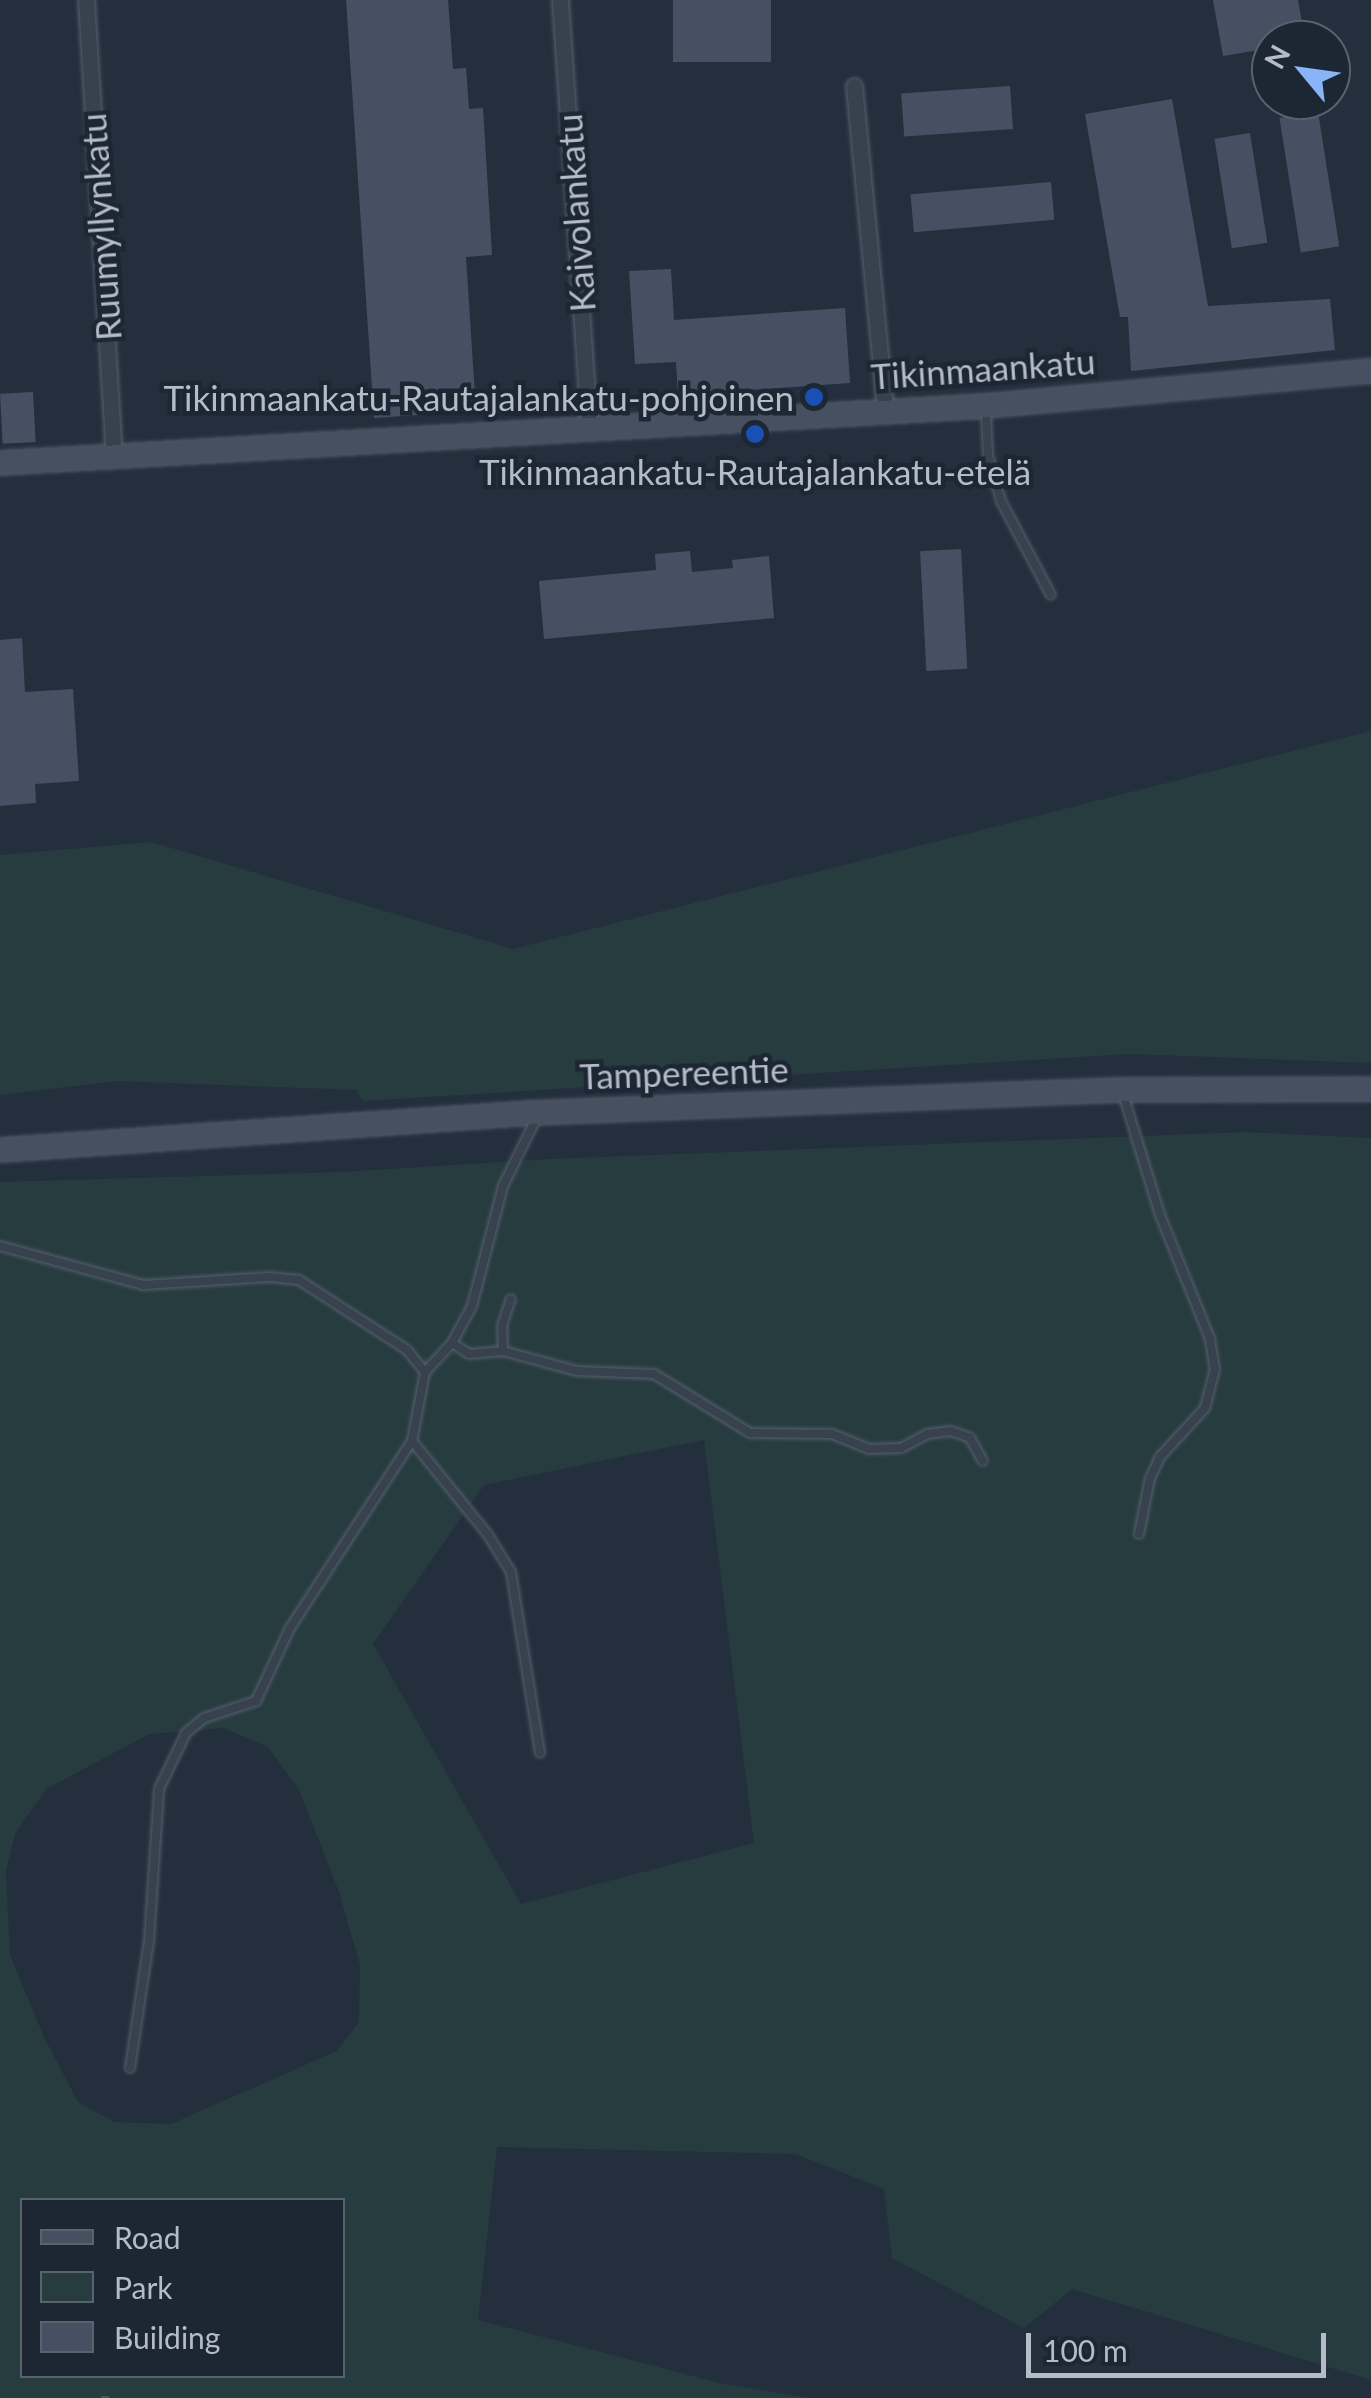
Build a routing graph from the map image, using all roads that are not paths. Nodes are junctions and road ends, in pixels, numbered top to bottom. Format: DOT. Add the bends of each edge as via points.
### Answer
graph roads {
  1 [pos="86,0"];
  2 [pos="560,0"];
  3 [pos="854,86"];
  4 [pos="1371,371"];
  5 [pos="985,406"];
  6 [pos="885,410"];
  7 [pos="589,427"];
  8 [pos="114,455"];
  9 [pos="0,463"];
  10 [pos="1051,594"];
  11 [pos="1371,1089"];
  12 [pos="1122,1090"];
  13 [pos="538,1113"];
  14 [pos="0,1150"];
  15 [pos="0,1246"];
  16 [pos="510,1299"];
  17 [pos="452,1343"];
  18 [pos="504,1351"];
  19 [pos="425,1372"];
  20 [pos="412,1441"];
  21 [pos="983,1460"];
  22 [pos="1140,1534"];
  23 [pos="540,1753"];
  24 [pos="130,2068"];
  1 -- 8 [label="street, Ruumyllynkatu"];
  2 -- 7 [label="street, Kaivolankatu"];
  3 -- 6 [label="street"];
  4 -- 5 [label="street, Tikinmaankatu"];
  5 -- 6 [label="street, Tikinmaankatu"];
  5 -- 10 [label="lane" via="988,455 1001,501"];
  6 -- 7 [label="street, Tikinmaankatu"];
  7 -- 8 [label="street, Tikinmaankatu"];
  8 -- 9 [label="street, Tikinmaankatu"];
  11 -- 12 [label="street, Tampereentie"];
  12 -- 13 [label="street, Tampereentie"];
  12 -- 22 [label="lane" via="1160,1215 1210,1339 1215,1370 1204,1408 1176,1434 1155,1468"];
  13 -- 14 [label="street, Tampereentie"];
  13 -- 17 [label="lane" via="502,1186 472,1306"];
  15 -- 19 [label="lane" via="144,1285 299,1280 406,1350"];
  16 -- 18 [label="lane"];
  17 -- 18 [label="lane" via="469,1354"];
  17 -- 19 [label="lane"];
  18 -- 21 [label="lane" via="578,1371 654,1374 750,1433 832,1434 869,1449 901,1448 951,1431 970,1438"];
  19 -- 20 [label="lane"];
  20 -- 23 [label="lane" via="511,1572"];
  20 -- 24 [label="lane" via="290,1628 256,1701 204,1718 186,1733 159,1789 149,1940"];
}
